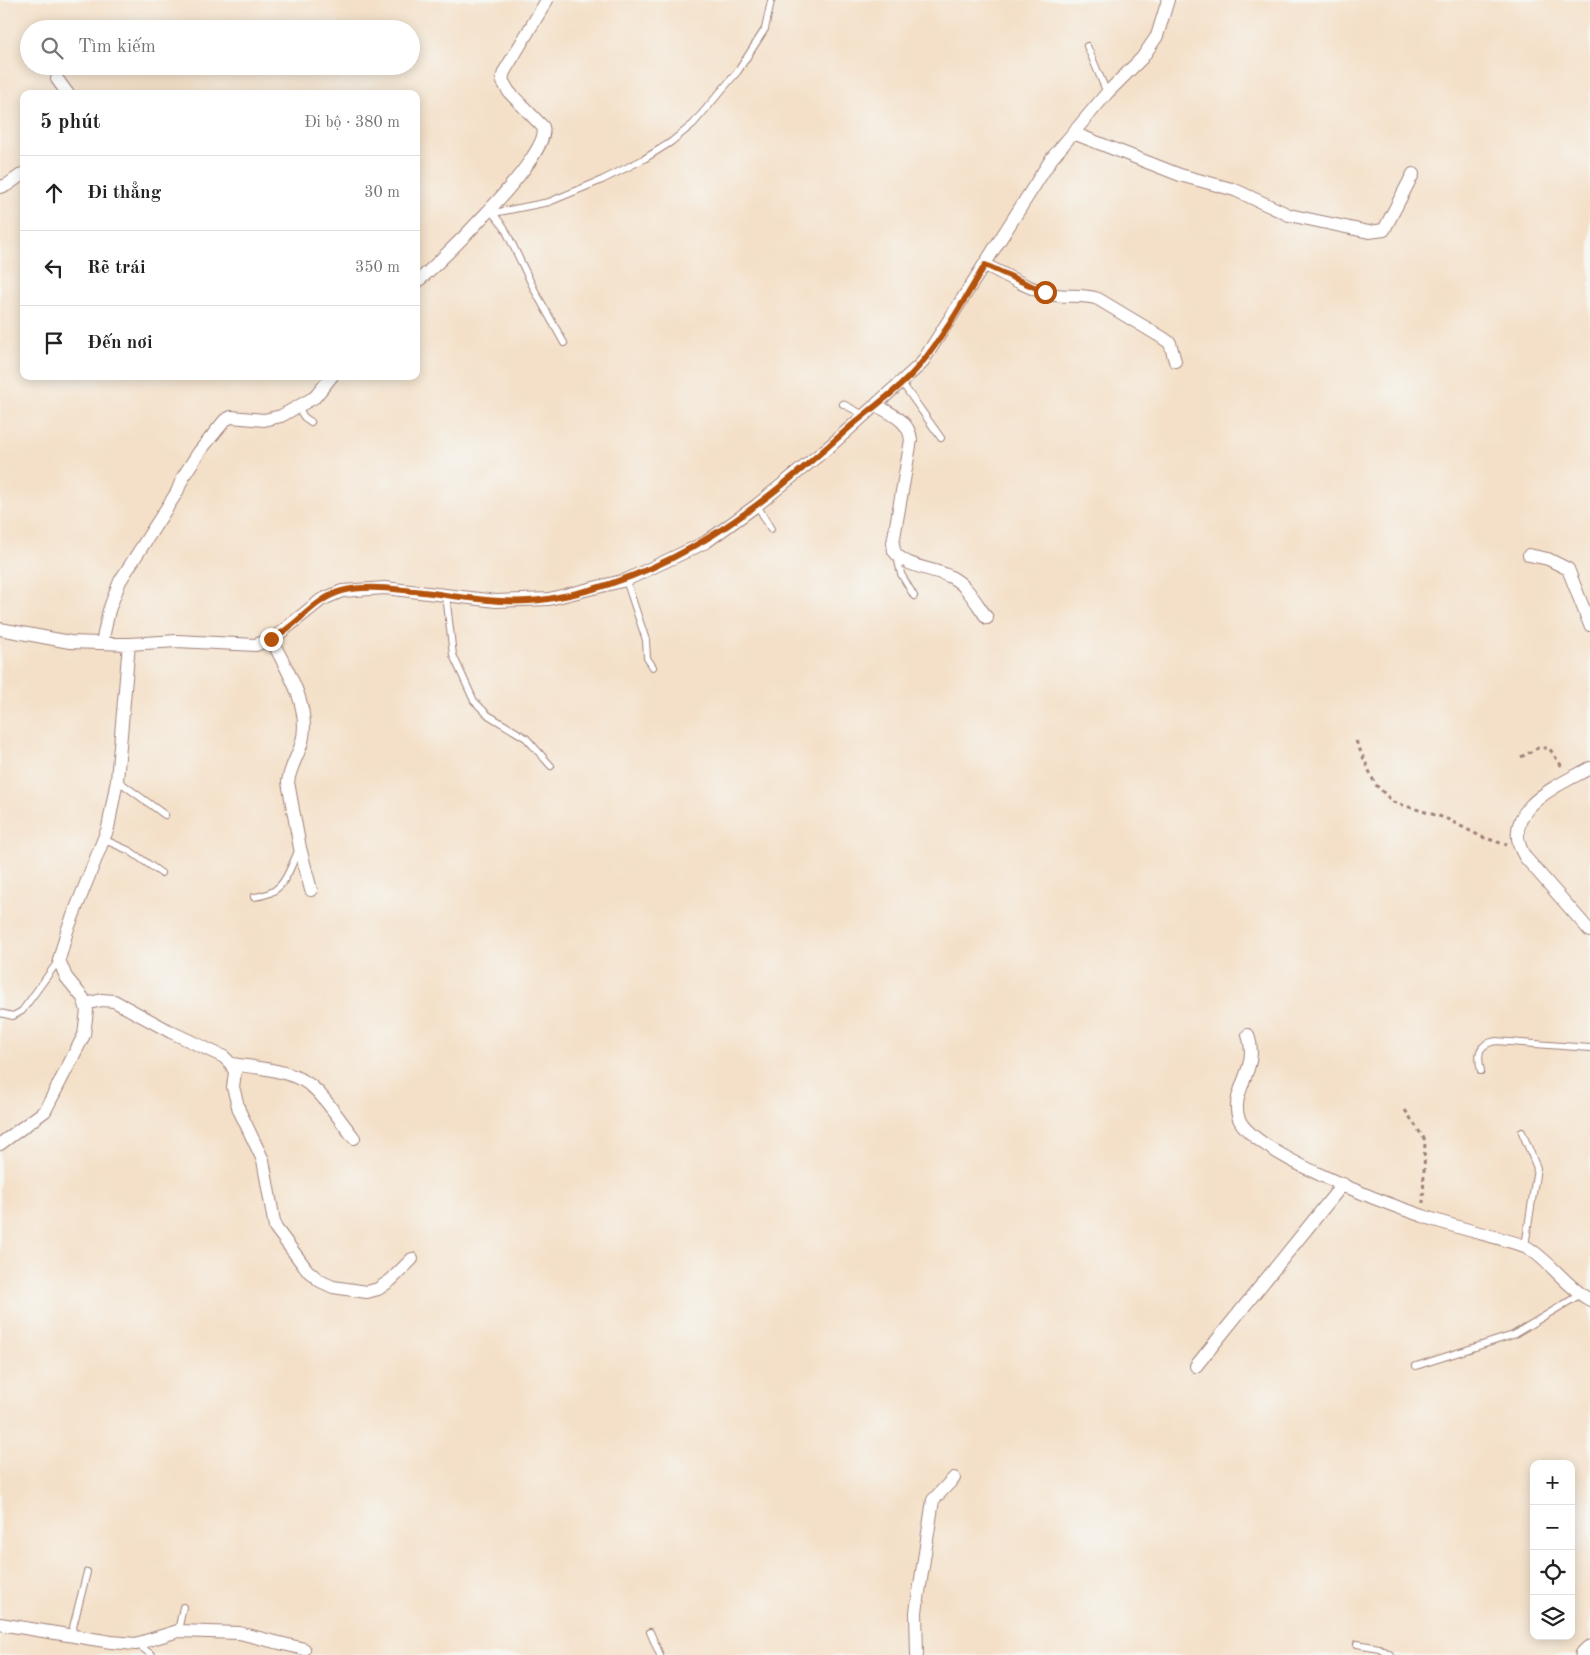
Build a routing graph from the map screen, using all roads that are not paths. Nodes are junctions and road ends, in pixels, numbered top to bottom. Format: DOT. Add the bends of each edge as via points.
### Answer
graph roads {
  1 [pos="547,0"];
  2 [pos="1168,0"];
  3 [pos="771,1"];
  4 [pos="1087,46"];
  5 [pos="57,80"];
  6 [pos="65,90"];
  7 [pos="1107,93"];
  8 [pos="1073,134"];
  9 [pos="1413,174"];
  10 [pos="20,176"];
  11 [pos="0,187"];
  12 [pos="491,211"];
  13 [pos="985,265"];
  14 [pos="420,279"];
  15 [pos="564,343"];
  16 [pos="1175,360"];
  17 [pos="329,380"];
  18 [pos="902,383"];
  19 [pos="843,404"];
  20 [pos="876,405"];
  21 [pos="298,407"];
  22 [pos="864,415"];
  23 [pos="311,422"];
  24 [pos="941,438"];
  25 [pos="757,505"];
  26 [pos="772,529"];
  27 [pos="1529,555"];
  28 [pos="897,556"];
  29 [pos="626,580"];
  30 [pos="446,595"];
  31 [pos="914,596"];
  32 [pos="987,618"];
  33 [pos="1590,625"];
  34 [pos="0,629"];
  35 [pos="271,639"];
  36 [pos="102,643"];
  37 [pos="129,644"];
  38 [pos="653,667"];
  39 [pos="550,766"];
  40 [pos="1590,768"];
  41 [pos="117,780"];
  42 [pos="166,815"];
  43 [pos="104,840"];
  44 [pos="300,848"];
  45 [pos="162,873"];
  46 [pos="311,890"];
  47 [pos="254,896"];
  48 [pos="1590,931"];
  49 [pos="59,960"];
  50 [pos="84,1004"];
  51 [pos="0,1013"];
  52 [pos="1248,1035"];
  53 [pos="1590,1048"];
  54 [pos="232,1064"];
  55 [pos="1481,1071"];
  56 [pos="1522,1132"];
  57 [pos="354,1138"];
  58 [pos="0,1144"];
  59 [pos="1343,1184"];
  60 [pos="1525,1246"];
  61 [pos="412,1258"];
  62 [pos="1585,1297"];
  63 [pos="1196,1366"];
  64 [pos="1416,1366"];
  65 [pos="954,1478"];
  66 [pos="87,1572"];
  67 [pos="183,1607"];
  68 [pos="0,1624"];
  69 [pos="178,1631"];
  70 [pos="650,1632"];
  71 [pos="71,1635"];
  72 [pos="136,1644"];
  73 [pos="1357,1644"];
  74 [pos="304,1649"];
  75 [pos="152,1655"];
  76 [pos="660,1655"];
  77 [pos="917,1655"];
  78 [pos="1391,1655"];
  1 -- 12 [label="street" via="502,80 509,92 543,127 543,142"];
  2 -- 7 [label="street" via="1157,36 1142,58"];
  3 -- 12 [label="lane" via="765,30 738,71 693,124 671,142 602,180 548,202"];
  4 -- 7 [label="lane"];
  5 -- 6 [label="street"];
  7 -- 8 [label="street"];
  8 -- 9 [label="street" via="1180,175 1235,190 1289,215 1369,232 1384,230"];
  8 -- 13 [label="street" via="1052,158"];
  10 -- 11 [label="street"];
  12 -- 14 [label="street"];
  12 -- 15 [label="lane" via="504,227"];
  13 -- 16 [label="street" via="1045,292 1098,299 1170,343"];
  13 -- 18 [label="street" via="921,364"];
  17 -- 21 [label="street" via="315,397"];
  18 -- 20 [label="street"];
  18 -- 24 [label="lane"];
  19 -- 22 [label="lane"];
  20 -- 22 [label="street"];
  20 -- 28 [label="street" via="901,420 910,432 893,544"];
  21 -- 23 [label="lane"];
  21 -- 36 [label="street" via="273,418 231,417 218,426 120,581"];
  22 -- 25 [label="street"];
  25 -- 26 [label="lane"];
  25 -- 29 [label="street" via="706,542"];
  27 -- 33 [label="street" via="1548,559 1568,569"];
  28 -- 31 [label="lane" via="901,574"];
  28 -- 32 [label="street" via="957,581 966,588"];
  29 -- 30 [label="street" via="549,599 496,601"];
  29 -- 38 [label="lane" via="646,640 647,658"];
  30 -- 35 [label="street" via="385,588 342,591 321,600"];
  30 -- 39 [label="lane" via="452,655 474,700 488,715 526,738"];
  34 -- 36 [label="street" via="36,637"];
  35 -- 37 [label="street" via="247,646 177,641"];
  35 -- 44 [label="street" via="300,702 302,742 288,782"];
  36 -- 37 [label="street"];
  37 -- 41 [label="street"];
  40 -- 48 [label="street" via="1538,799 1519,819 1517,830 1520,848"];
  41 -- 42 [label="lane"];
  41 -- 43 [label="street"];
  43 -- 45 [label="lane" via="130,851"];
  43 -- 49 [label="street" via="67,931"];
  44 -- 46 [label="street"];
  44 -- 47 [label="lane" via="277,891 267,896"];
  49 -- 50 [label="street"];
  49 -- 51 [label="lane" via="22,1011 13,1016"];
  50 -- 54 [label="street" via="114,1001"];
  50 -- 58 [label="street" via="84,1035 49,1105 38,1118"];
  52 -- 59 [label="street" via="1253,1055 1239,1099 1237,1115 1242,1126 1263,1143 1318,1174"];
  53 -- 55 [label="lane" via="1486,1043 1478,1058"];
  54 -- 57 [label="street" via="289,1074 302,1080 318,1091"];
  54 -- 61 [label="street" via="239,1110 263,1160 274,1223 307,1270 333,1287 367,1292 391,1280"];
  56 -- 60 [label="lane" via="1537,1168"];
  59 -- 60 [label="street" via="1423,1216"];
  59 -- 63 [label="street"];
  60 -- 62 [label="street"];
  62 -- 64 [label="lane" via="1512,1335"];
  65 -- 77 [label="street" via="934,1496 932,1505 916,1612"];
  66 -- 71 [label="lane"];
  67 -- 69 [label="lane"];
  68 -- 71 [label="street"];
  69 -- 72 [label="street"];
  69 -- 74 [label="street" via="239,1633"];
  70 -- 76 [label="lane"];
  71 -- 72 [label="street"];
  72 -- 75 [label="lane"];
  73 -- 78 [label="lane" via="1379,1648"];
}
